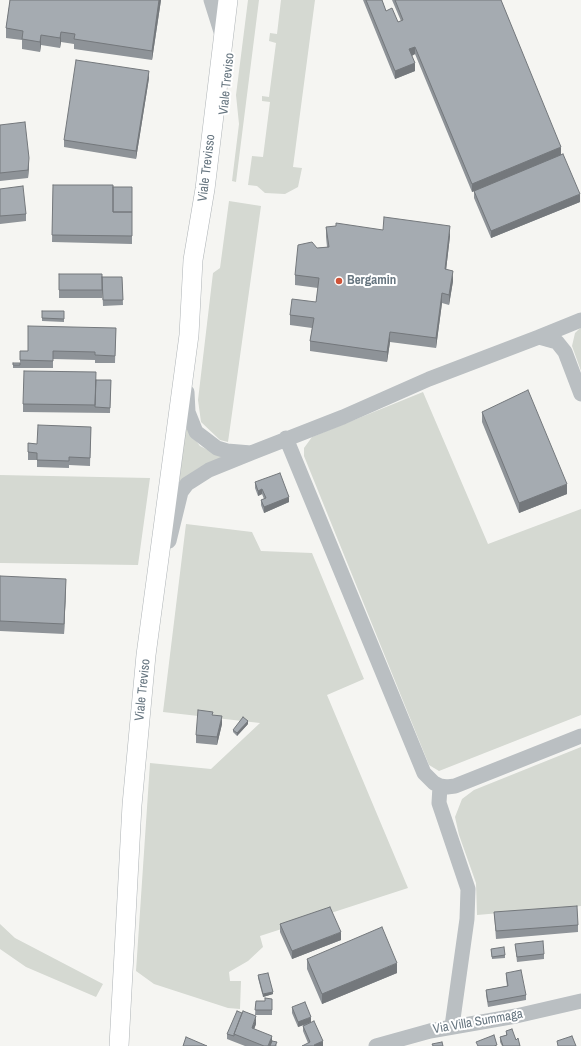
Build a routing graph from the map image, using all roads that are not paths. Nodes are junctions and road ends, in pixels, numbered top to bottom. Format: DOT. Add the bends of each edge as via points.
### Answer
graph roads {
  1 [pos="211,0"];
  2 [pos="228,0"];
  3 [pos="233,0"];
  4 [pos="237,0"];
  5 [pos="223,37"];
  6 [pos="226,85"];
  7 [pos="581,320"];
  8 [pos="189,335"];
  9 [pos="539,337"];
  10 [pos="581,394"];
  11 [pos="286,438"];
  12 [pos="251,453"];
  13 [pos="146,655"];
  14 [pos="581,736"];
  15 [pos="440,786"];
  16 [pos="581,1001"];
  17 [pos="452,1026"];
  18 [pos="119,1046"];
  19 [pos="376,1046"];
  1 -- 5 [label="street"];
  2 -- 5 [label="main road, Viale Trevisso"];
  3 -- 6 [label="street" via="224,71"];
  4 -- 6 [label="main road, Viale Treviso"];
  5 -- 8 [label="main road, Viale Trevisso" via="193,260"];
  6 -- 8 [label="main road, Viale Treviso" via="215,191"];
  7 -- 9 [label="street"];
  8 -- 12 [label="street" via="191,355 187,405 196,432 216,448"];
  8 -- 13 [label="main road, Viale Treviso"];
  9 -- 10 [label="street" via="557,342 565,352"];
  9 -- 11 [label="street"];
  11 -- 12 [label="street"];
  11 -- 15 [label="street" via="424,773"];
  12 -- 13 [label="street" via="204,474 187,484 181,492 169,539 162,595"];
  13 -- 18 [label="main road, Viale Treviso" via="132,805"];
  14 -- 15 [label="street" via="455,786"];
  15 -- 17 [label="street" via="439,803 464,875 468,899"];
  16 -- 17 [label="street, Via Villa Summaga" via="516,1016"];
  17 -- 19 [label="street, Via Villa Summaga"];
}
